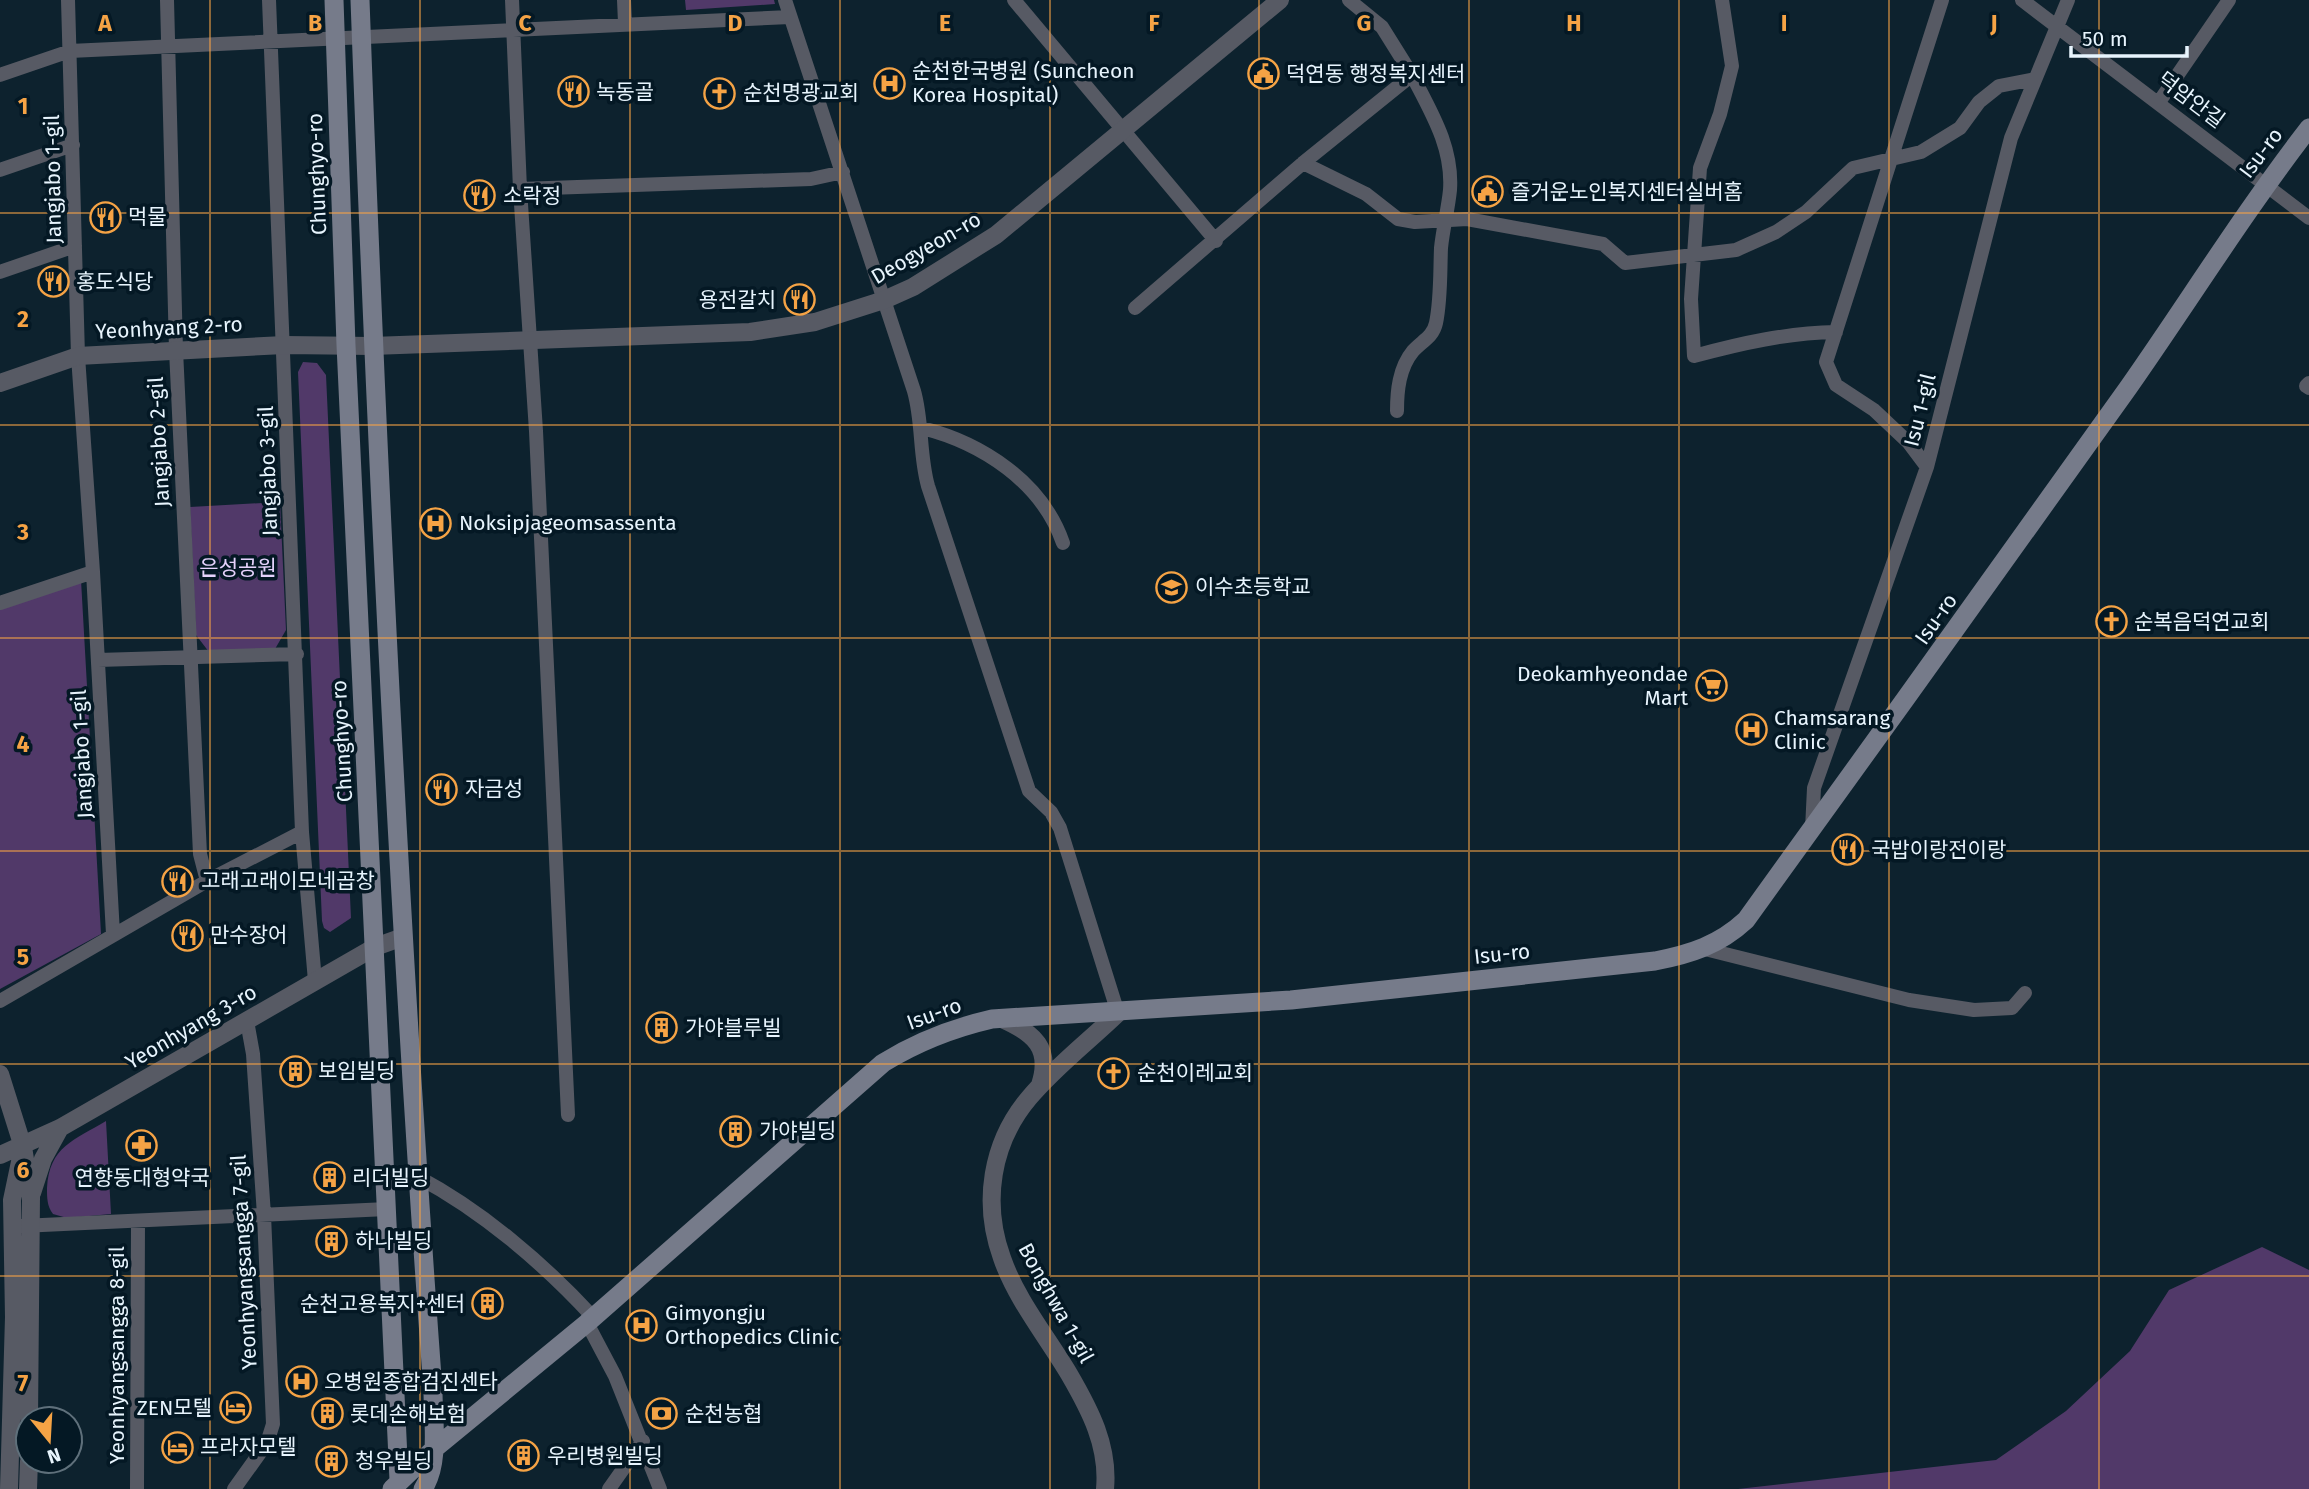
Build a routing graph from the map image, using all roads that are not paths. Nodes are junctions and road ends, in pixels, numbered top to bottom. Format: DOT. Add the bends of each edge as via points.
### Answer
graph roads {
  1 [pos="68,0"];
  2 [pos="167,0"];
  3 [pos="269,0"];
  4 [pos="334,0"];
  5 [pos="360,0"];
  6 [pos="512,0"];
  7 [pos="624,0"];
  8 [pos="785,0"];
  9 [pos="1014,0"];
  10 [pos="1280,0"];
  11 [pos="1349,0"];
  12 [pos="1722,0"];
  13 [pos="1942,0"];
  14 [pos="2022,0"];
  15 [pos="2068,0"];
  16 [pos="2229,0"];
  17 [pos="790,17"];
  18 [pos="625,23"];
  19 [pos="2057,24"];
  20 [pos="512,29"];
  21 [pos="361,37"];
  22 [pos="335,39"];
  23 [pos="270,42"];
  24 [pos="169,46"];
  25 [pos="71,51"];
  26 [pos="0,75"];
  27 [pos="1412,75"];
  28 [pos="2035,79"];
  29 [pos="2159,102"];
  30 [pos="2309,128"];
  31 [pos="1121,130"];
  32 [pos="73,145"];
  33 [pos="1892,159"];
  34 [pos="1303,163"];
  35 [pos="0,170"];
  36 [pos="843,172"];
  37 [pos="2266,184"];
  38 [pos="520,189"];
  39 [pos="2309,218"];
  40 [pos="1446,219"];
  41 [pos="1216,241"];
  42 [pos="75,246"];
  43 [pos="1695,254"];
  44 [pos="0,272"];
  45 [pos="884,300"];
  46 [pos="1135,308"];
  47 [pos="1836,332"];
  48 [pos="529,340"];
  49 [pos="284,345"];
  50 [pos="346,345"];
  51 [pos="372,346"];
  52 [pos="176,350"];
  53 [pos="78,356"];
  54 [pos="0,383"];
  55 [pos="2309,383"];
  56 [pos="2309,388"];
  57 [pos="1397,411"];
  58 [pos="922,428"];
  59 [pos="1927,467"];
  60 [pos="1063,543"];
  61 [pos="93,572"];
  62 [pos="0,603"];
  63 [pos="297,654"];
  64 [pos="190,656"];
  65 [pos="98,660"];
  66 [pos="1812,829"];
  67 [pos="302,832"];
  68 [pos="207,881"];
  69 [pos="113,934"];
  70 [pos="403,937"];
  71 [pos="375,947"];
  72 [pos="1705,949"];
  73 [pos="315,981"];
  74 [pos="2025,993"];
  75 [pos="0,1001"];
  76 [pos="1118,1013"];
  77 [pos="1002,1019"];
  78 [pos="247,1021"];
  79 [pos="0,1074"];
  80 [pos="1040,1085"];
  81 [pos="568,1115"];
  82 [pos="60,1128"];
  83 [pos="23,1147"];
  84 [pos="0,1154"];
  85 [pos="418,1177"];
  86 [pos="6,1196"];
  87 [pos="31,1196"];
  88 [pos="387,1209"];
  89 [pos="264,1216"];
  90 [pos="138,1221"];
  91 [pos="23,1226"];
  92 [pos="589,1320"];
  93 [pos="15,1329"];
  94 [pos="433,1391"];
  95 [pos="27,1405"];
  96 [pos="474,1415"];
  97 [pos="643,1441"];
  98 [pos="434,1449"];
  99 [pos="395,1484"];
  100 [pos="9,1489"];
  101 [pos="138,1489"];
  102 [pos="234,1489"];
  103 [pos="423,1489"];
  104 [pos="609,1489"];
  105 [pos="660,1489"];
  106 [pos="1105,1489"];
  1 -- 25 [label="street, Jangjabo 1-gil"];
  2 -- 24 [label="street, Jangjabo 2-gil"];
  3 -- 23 [label="street, Jangjabo 3-gil"];
  4 -- 22 [label="main road, Chunghyo-ro"];
  5 -- 21 [label="main road"];
  6 -- 20 [label="street"];
  7 -- 18 [label="street"];
  8 -- 17 [label="street"];
  9 -- 31 [label="street"];
  10 -- 31 [label="street, Deogyeon-ro"];
  11 -- 27 [label="street" via="1382,27"];
  12 -- 43 [label="street" via="1732,66 1700,168"];
  13 -- 33 [label="street"];
  14 -- 19 [label="street, 덕암안길"];
  15 -- 19 [label="street, Isu 1-gil"];
  16 -- 29 [label="street"];
  17 -- 18 [label="street"];
  17 -- 36 [label="street"];
  18 -- 20 [label="street"];
  19 -- 28 [label="street, Isu 1-gil"];
  19 -- 29 [label="street, 덕암안길"];
  20 -- 21 [label="street"];
  20 -- 38 [label="street"];
  21 -- 22 [label="street"];
  21 -- 51 [label="main road"];
  22 -- 23 [label="street"];
  22 -- 50 [label="main road, Chunghyo-ro"];
  23 -- 24 [label="street"];
  23 -- 49 [label="street, Jangjabo 3-gil"];
  24 -- 25 [label="street"];
  24 -- 52 [label="street, Jangjabo 2-gil"];
  25 -- 26 [label="street"];
  25 -- 32 [label="street, Jangjabo 1-gil"];
  27 -- 34 [label="street"];
  27 -- 40 [label="street" via="1446,149 1450,169"];
  28 -- 33 [label="street" via="1999,86 1941,142"];
  28 -- 59 [label="street, Isu 1-gil" via="2011,138"];
  29 -- 37 [label="street, 덕암안길"];
  30 -- 37 [label="main road, Isu-ro"];
  31 -- 41 [label="street"];
  31 -- 45 [label="street, Deogyeon-ro" via="996,235"];
  32 -- 35 [label="street"];
  32 -- 42 [label="street, Jangjabo 1-gil"];
  33 -- 43 [label="street" via="1853,168 1806,212 1776,232 1736,250"];
  33 -- 47 [label="street"];
  34 -- 40 [label="street" via="1366,194 1398,219"];
  34 -- 41 [label="street"];
  36 -- 38 [label="street" via="811,179"];
  36 -- 45 [label="street"];
  37 -- 39 [label="street, 덕암안길"];
  37 -- 66 [label="main road, Isu-ro" via="2133,380"];
  38 -- 48 [label="street"];
  40 -- 43 [label="street" via="1603,244 1625,263"];
  40 -- 57 [label="street" via="1436,324 1405,364"];
  41 -- 46 [label="street"];
  42 -- 44 [label="street"];
  42 -- 53 [label="street, Jangjabo 1-gil"];
  43 -- 47 [label="street" via="1691,299 1695,356 1750,341"];
  45 -- 48 [label="street, Deogyeon-ro" via="815,322 750,332"];
  45 -- 58 [label="street"];
  47 -- 59 [label="street" via="1826,362 1829,375 1836,385 1874,410"];
  48 -- 51 [label="street, Deogyeon-ro"];
  48 -- 81 [label="street"];
  49 -- 50 [label="street, Yeonhyang 2-ro"];
  49 -- 52 [label="street, Yeonhyang 2-ro"];
  49 -- 63 [label="street, Jangjabo 3-gil"];
  50 -- 51 [label="street, Deogyeon-ro"];
  50 -- 71 [label="main road, Chunghyo-ro"];
  51 -- 70 [label="main road"];
  52 -- 53 [label="street, Yeonhyang 2-ro"];
  52 -- 64 [label="street, Jangjabo 2-gil"];
  53 -- 54 [label="street, Yeonhyang 2-ro"];
  53 -- 61 [label="street, Jangjabo 1-gil"];
  55 -- 56 [label="street"];
  58 -- 60 [label="street" via="976,447 1021,479 1040,499"];
  58 -- 76 [label="street" via="928,486 1029,791 1060,828"];
  59 -- 66 [label="street, Isu 1-gil" via="1814,788"];
  61 -- 62 [label="street"];
  61 -- 65 [label="street, Jangjabo 1-gil"];
  63 -- 64 [label="street"];
  63 -- 67 [label="street, Jangjabo 3-gil"];
  64 -- 65 [label="street"];
  64 -- 68 [label="street, Jangjabo 2-gil" via="200,854"];
  65 -- 69 [label="street, Jangjabo 1-gil"];
  66 -- 72 [label="main road, Isu-ro" via="1746,920"];
  67 -- 68 [label="street"];
  67 -- 73 [label="street, Jangjabo 3-gil"];
  68 -- 69 [label="street"];
  69 -- 75 [label="street"];
  70 -- 71 [label="street, Yeonhyang 3-ro"];
  70 -- 85 [label="main road"];
  71 -- 73 [label="street, Yeonhyang 3-ro"];
  71 -- 88 [label="main road, Chunghyo-ro"];
  72 -- 74 [label="street" via="1836,984 1975,1010 2012,1008"];
  72 -- 76 [label="main road, Isu-ro" via="1642,962 1291,1000"];
  73 -- 78 [label="street, Yeonhyang 3-ro"];
  76 -- 77 [label="main road, Isu-ro"];
  76 -- 80 [label="street, Bonghwa 1-gil"];
  77 -- 80 [label="street" via="1027,1031 1040,1047 1045,1066"];
  77 -- 92 [label="main road, Isu-ro" via="936,1036 883,1063"];
  78 -- 82 [label="street, Yeonhyang 3-ro"];
  78 -- 89 [label="street, Yeonhyangsangga 7-gil"];
  79 -- 83 [label="street"];
  80 -- 106 [label="street, Bonghwa 1-gil" via="1000,1142 992,1175 995,1231 1009,1274 1091,1412 1105,1455"];
  82 -- 83 [label="street, Yeonhyang 3-ro"];
  82 -- 87 [label="street"];
  83 -- 84 [label="street, Yeonhyang 3-ro"];
  83 -- 86 [label="street"];
  83 -- 87 [label="street"];
  85 -- 92 [label="street" via="449,1194 559,1280"];
  85 -- 94 [label="main road"];
  86 -- 91 [label="street"];
  87 -- 91 [label="street"];
  88 -- 89 [label="street, Yeonhyangsangga 8-gil"];
  88 -- 99 [label="main road, Chunghyo-ro"];
  89 -- 90 [label="street, Yeonhyangsangga 8-gil"];
  89 -- 102 [label="street, Yeonhyangsangga 7-gil" via="273,1424 267,1443"];
  90 -- 91 [label="street, Yeonhyangsangga 8-gil"];
  90 -- 101 [label="street, Yeonhyangsangga 8-gil"];
  91 -- 93 [label="street"];
  92 -- 96 [label="main road, Isu-ro"];
  92 -- 97 [label="street"];
  93 -- 95 [label="street"];
  93 -- 100 [label="street"];
  94 -- 96 [label="main road" via="453,1417"];
  94 -- 98 [label="main road"];
  96 -- 98 [label="main road, Isu-ro"];
  97 -- 104 [label="street"];
  97 -- 105 [label="street"];
  98 -- 99 [label="main road, Isu-ro"];
  98 -- 103 [label="main road"];
}
